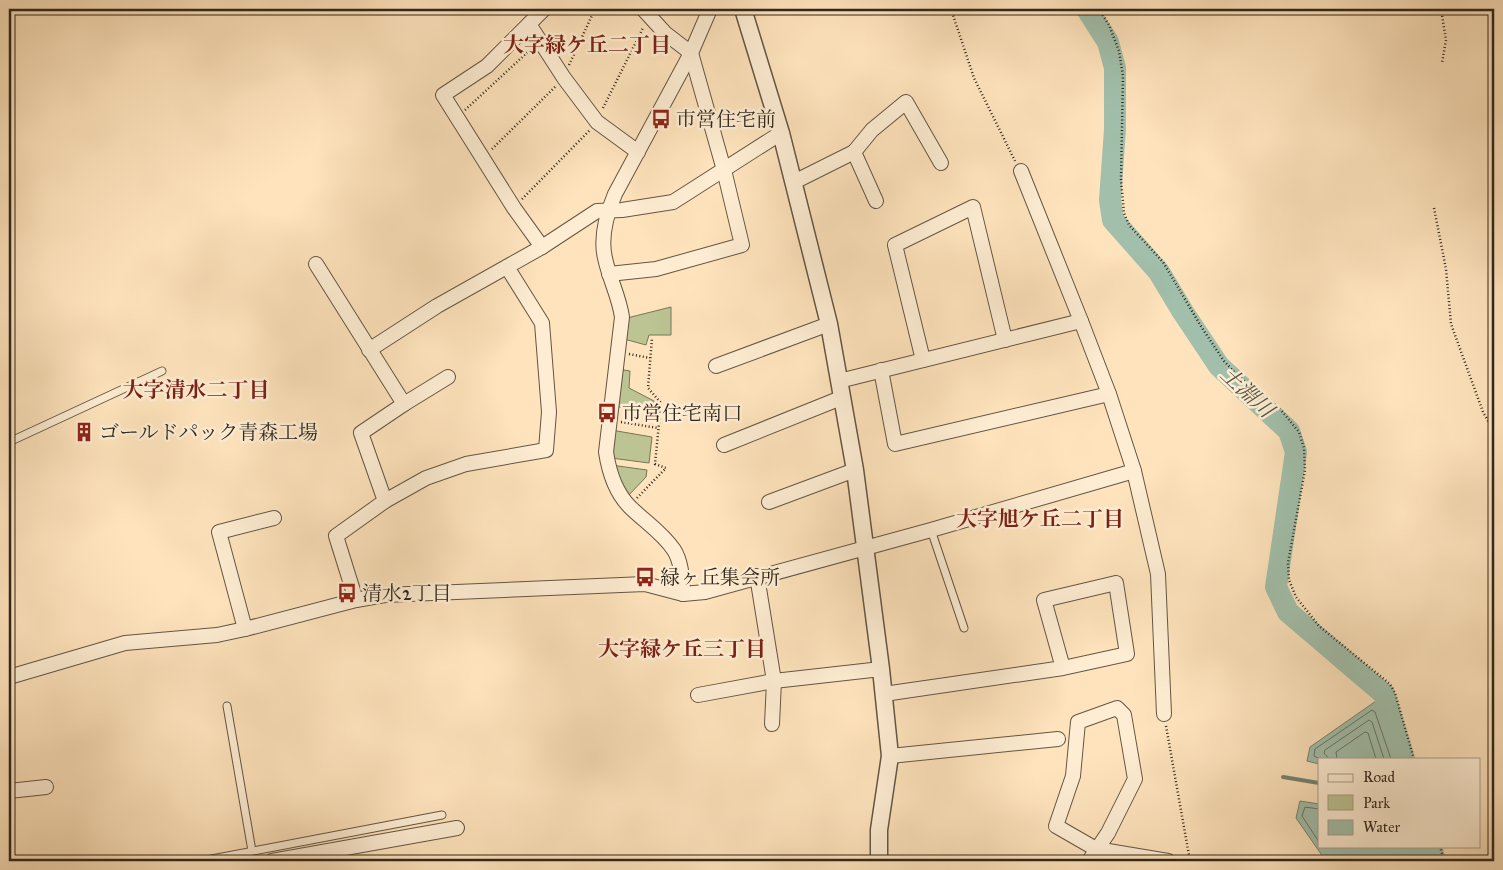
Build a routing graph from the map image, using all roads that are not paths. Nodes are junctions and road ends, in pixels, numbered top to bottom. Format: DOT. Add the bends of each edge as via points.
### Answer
graph roads {
  1 [pos="544,9"];
  2 [pos="710,9"];
  3 [pos="743,9"];
  4 [pos="646,12"];
  5 [pos="529,24"];
  6 [pos="691,53"];
  7 [pos="781,134"];
  8 [pos="638,152"];
  9 [pos="854,152"];
  10 [pos="941,163"];
  11 [pos="724,170"];
  12 [pos="1021,172"];
  13 [pos="794,182"];
  14 [pos="876,201"];
  15 [pos="609,210"];
  16 [pos="542,247"];
  17 [pos="316,264"];
  18 [pos="507,267"];
  19 [pos="609,274"];
  20 [pos="1081,321"];
  21 [pos="828,324"];
  22 [pos="1005,340"];
  23 [pos="369,350"];
  24 [pos="923,360"];
  25 [pos="716,366"];
  26 [pos="881,370"];
  27 [pos="162,371"];
  28 [pos="448,377"];
  29 [pos="839,381"];
  30 [pos="1109,394"];
  31 [pos="841,398"];
  32 [pos="404,404"];
  33 [pos="9,442"];
  34 [pos="724,445"];
  35 [pos="855,470"];
  36 [pos="1134,471"];
  37 [pos="385,501"];
  38 [pos="769,502"];
  39 [pos="274,518"];
  40 [pos="931,530"];
  41 [pos="865,548"];
  42 [pos="757,576"];
  43 [pos="683,594"];
  44 [pos="356,600"];
  45 [pos="964,628"];
  46 [pos="245,629"];
  47 [pos="1063,668"];
  48 [pos="881,669"];
  49 [pos="9,677"];
  50 [pos="774,681"];
  51 [pos="884,694"];
  52 [pos="698,695"];
  53 [pos="227,706"];
  54 [pos="1164,714"];
  55 [pos="772,724"];
  56 [pos="1058,739"];
  57 [pos="890,756"];
  58 [pos="46,787"];
  59 [pos="9,791"];
  60 [pos="442,815"];
  61 [pos="457,828"];
  62 [pos="1096,849"];
  63 [pos="252,851"];
  64 [pos="201,861"];
  65 [pos="272,861"];
  66 [pos="879,861"];
  67 [pos="1089,861"];
  68 [pos="1168,861"];
  1 -- 5 [label="street"];
  2 -- 6 [label="street"];
  3 -- 7 [label="street"];
  4 -- 6 [label="street" via="665,33"];
  5 -- 8 [label="street" via="597,122"];
  5 -- 16 [label="street" via="487,66 443,95"];
  6 -- 8 [label="street"];
  6 -- 11 [label="street"];
  7 -- 11 [label="street"];
  7 -- 13 [label="street"];
  8 -- 15 [label="street"];
  9 -- 10 [label="street" via="872,130 906,102"];
  9 -- 13 [label="street"];
  9 -- 14 [label="street"];
  11 -- 15 [label="street" via="673,202"];
  11 -- 19 [label="street" via="742,245 656,269"];
  12 -- 20 [label="street"];
  13 -- 21 [label="street"];
  15 -- 16 [label="street" via="597,211"];
  15 -- 19 [label="street" via="604,239 604,257"];
  16 -- 18 [label="street"];
  17 -- 23 [label="street"];
  18 -- 23 [label="street" via="437,306"];
  18 -- 37 [label="street" via="542,323 549,412 546,450 466,464 426,478"];
  19 -- 43 [label="street" via="622,317 606,452 608,469 628,506 660,533 674,550 682,570"];
  20 -- 22 [label="street"];
  20 -- 30 [label="street"];
  21 -- 25 [label="street"];
  21 -- 29 [label="street"];
  22 -- 24 [label="street"];
  22 -- 24 [label="street" via="973,207 895,245"];
  23 -- 32 [label="street"];
  24 -- 26 [label="street"];
  26 -- 29 [label="street"];
  26 -- 30 [label="street" via="895,444"];
  27 -- 33 [label="lane"];
  28 -- 32 [label="street"];
  29 -- 31 [label="street"];
  30 -- 36 [label="street"];
  31 -- 34 [label="street"];
  31 -- 35 [label="street"];
  32 -- 37 [label="street" via="361,432"];
  35 -- 38 [label="street"];
  35 -- 41 [label="street"];
  36 -- 40 [label="street"];
  36 -- 54 [label="street" via="1158,574"];
  37 -- 44 [label="street" via="336,536"];
  39 -- 46 [label="street" via="219,532"];
  40 -- 41 [label="street"];
  40 -- 45 [label="lane"];
  41 -- 42 [label="street"];
  41 -- 48 [label="street"];
  42 -- 43 [label="street" via="705,592"];
  42 -- 50 [label="street"];
  43 -- 44 [label="street" via="645,584 385,595"];
  44 -- 46 [label="street"];
  46 -- 49 [label="street" via="125,643"];
  47 -- 47 [label="street" via="1044,600 1116,582 1127,654"];
  47 -- 51 [label="street"];
  48 -- 50 [label="street"];
  48 -- 51 [label="street"];
  50 -- 52 [label="street"];
  50 -- 55 [label="street"];
  51 -- 57 [label="street"];
  53 -- 63 [label="lane"];
  56 -- 57 [label="street"];
  57 -- 66 [label="street" via="879,830"];
  58 -- 59 [label="street"];
  60 -- 63 [label="lane"];
  61 -- 65 [label="street"];
  62 -- 62 [label="street" via="1108,833 1135,779 1124,715 1117,708 1078,722 1073,776 1056,826"];
  62 -- 67 [label="street"];
  62 -- 68 [label="street"];
  63 -- 64 [label="lane"];
}
